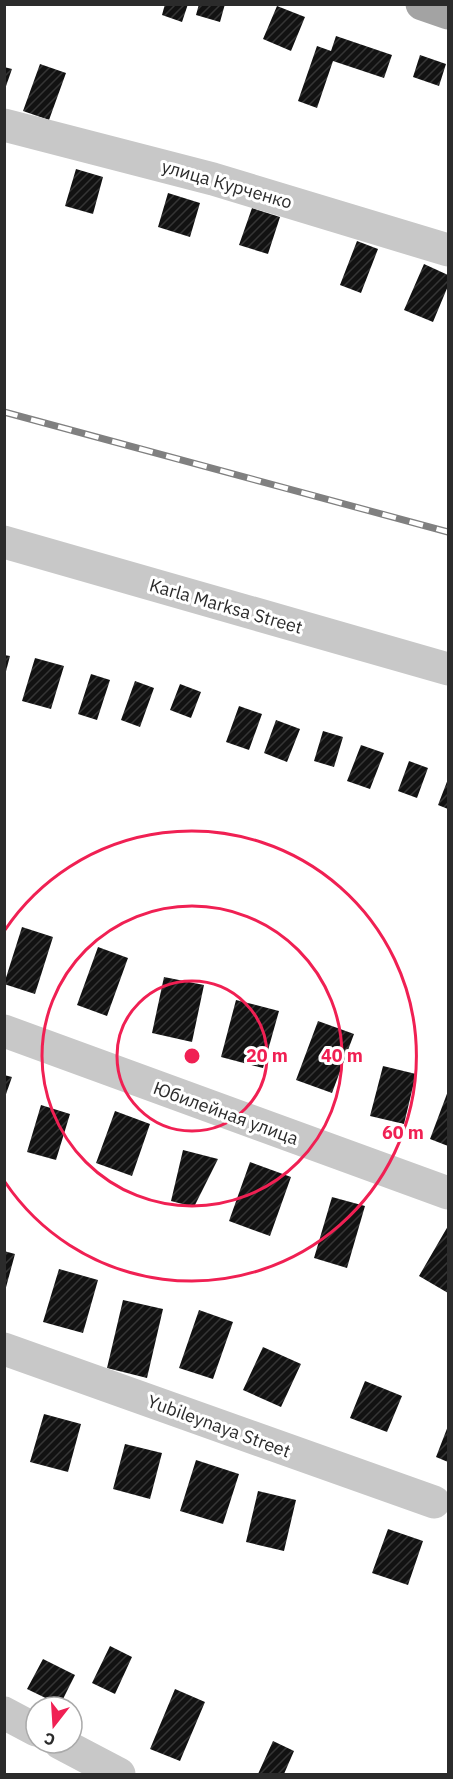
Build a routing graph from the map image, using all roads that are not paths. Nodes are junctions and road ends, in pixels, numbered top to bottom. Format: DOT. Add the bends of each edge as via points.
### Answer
graph roads {
  1 [pos="422,4"];
  2 [pos="448,13"];
  3 [pos="4,125"];
  4 [pos="448,250"];
  5 [pos="4,542"];
  6 [pos="448,669"];
  7 [pos="4,1031"];
  8 [pos="448,1193"];
  9 [pos="4,1349"];
  10 [pos="434,1502"];
  11 [pos="4,1713"];
  12 [pos="24,1724"];
  13 [pos="83,1755"];
  14 [pos="119,1774"];
  1 -- 2 [label="main road"];
  3 -- 4 [label="street, улица Курченко" via="213,179"];
  5 -- 6 [label="street, Karla Marksa Street"];
  7 -- 8 [label="street, Юбилейная улица"];
  9 -- 10 [label="street, Yubileynaya Street"];
  11 -- 12 [label="street"];
  13 -- 14 [label="street"];
}
